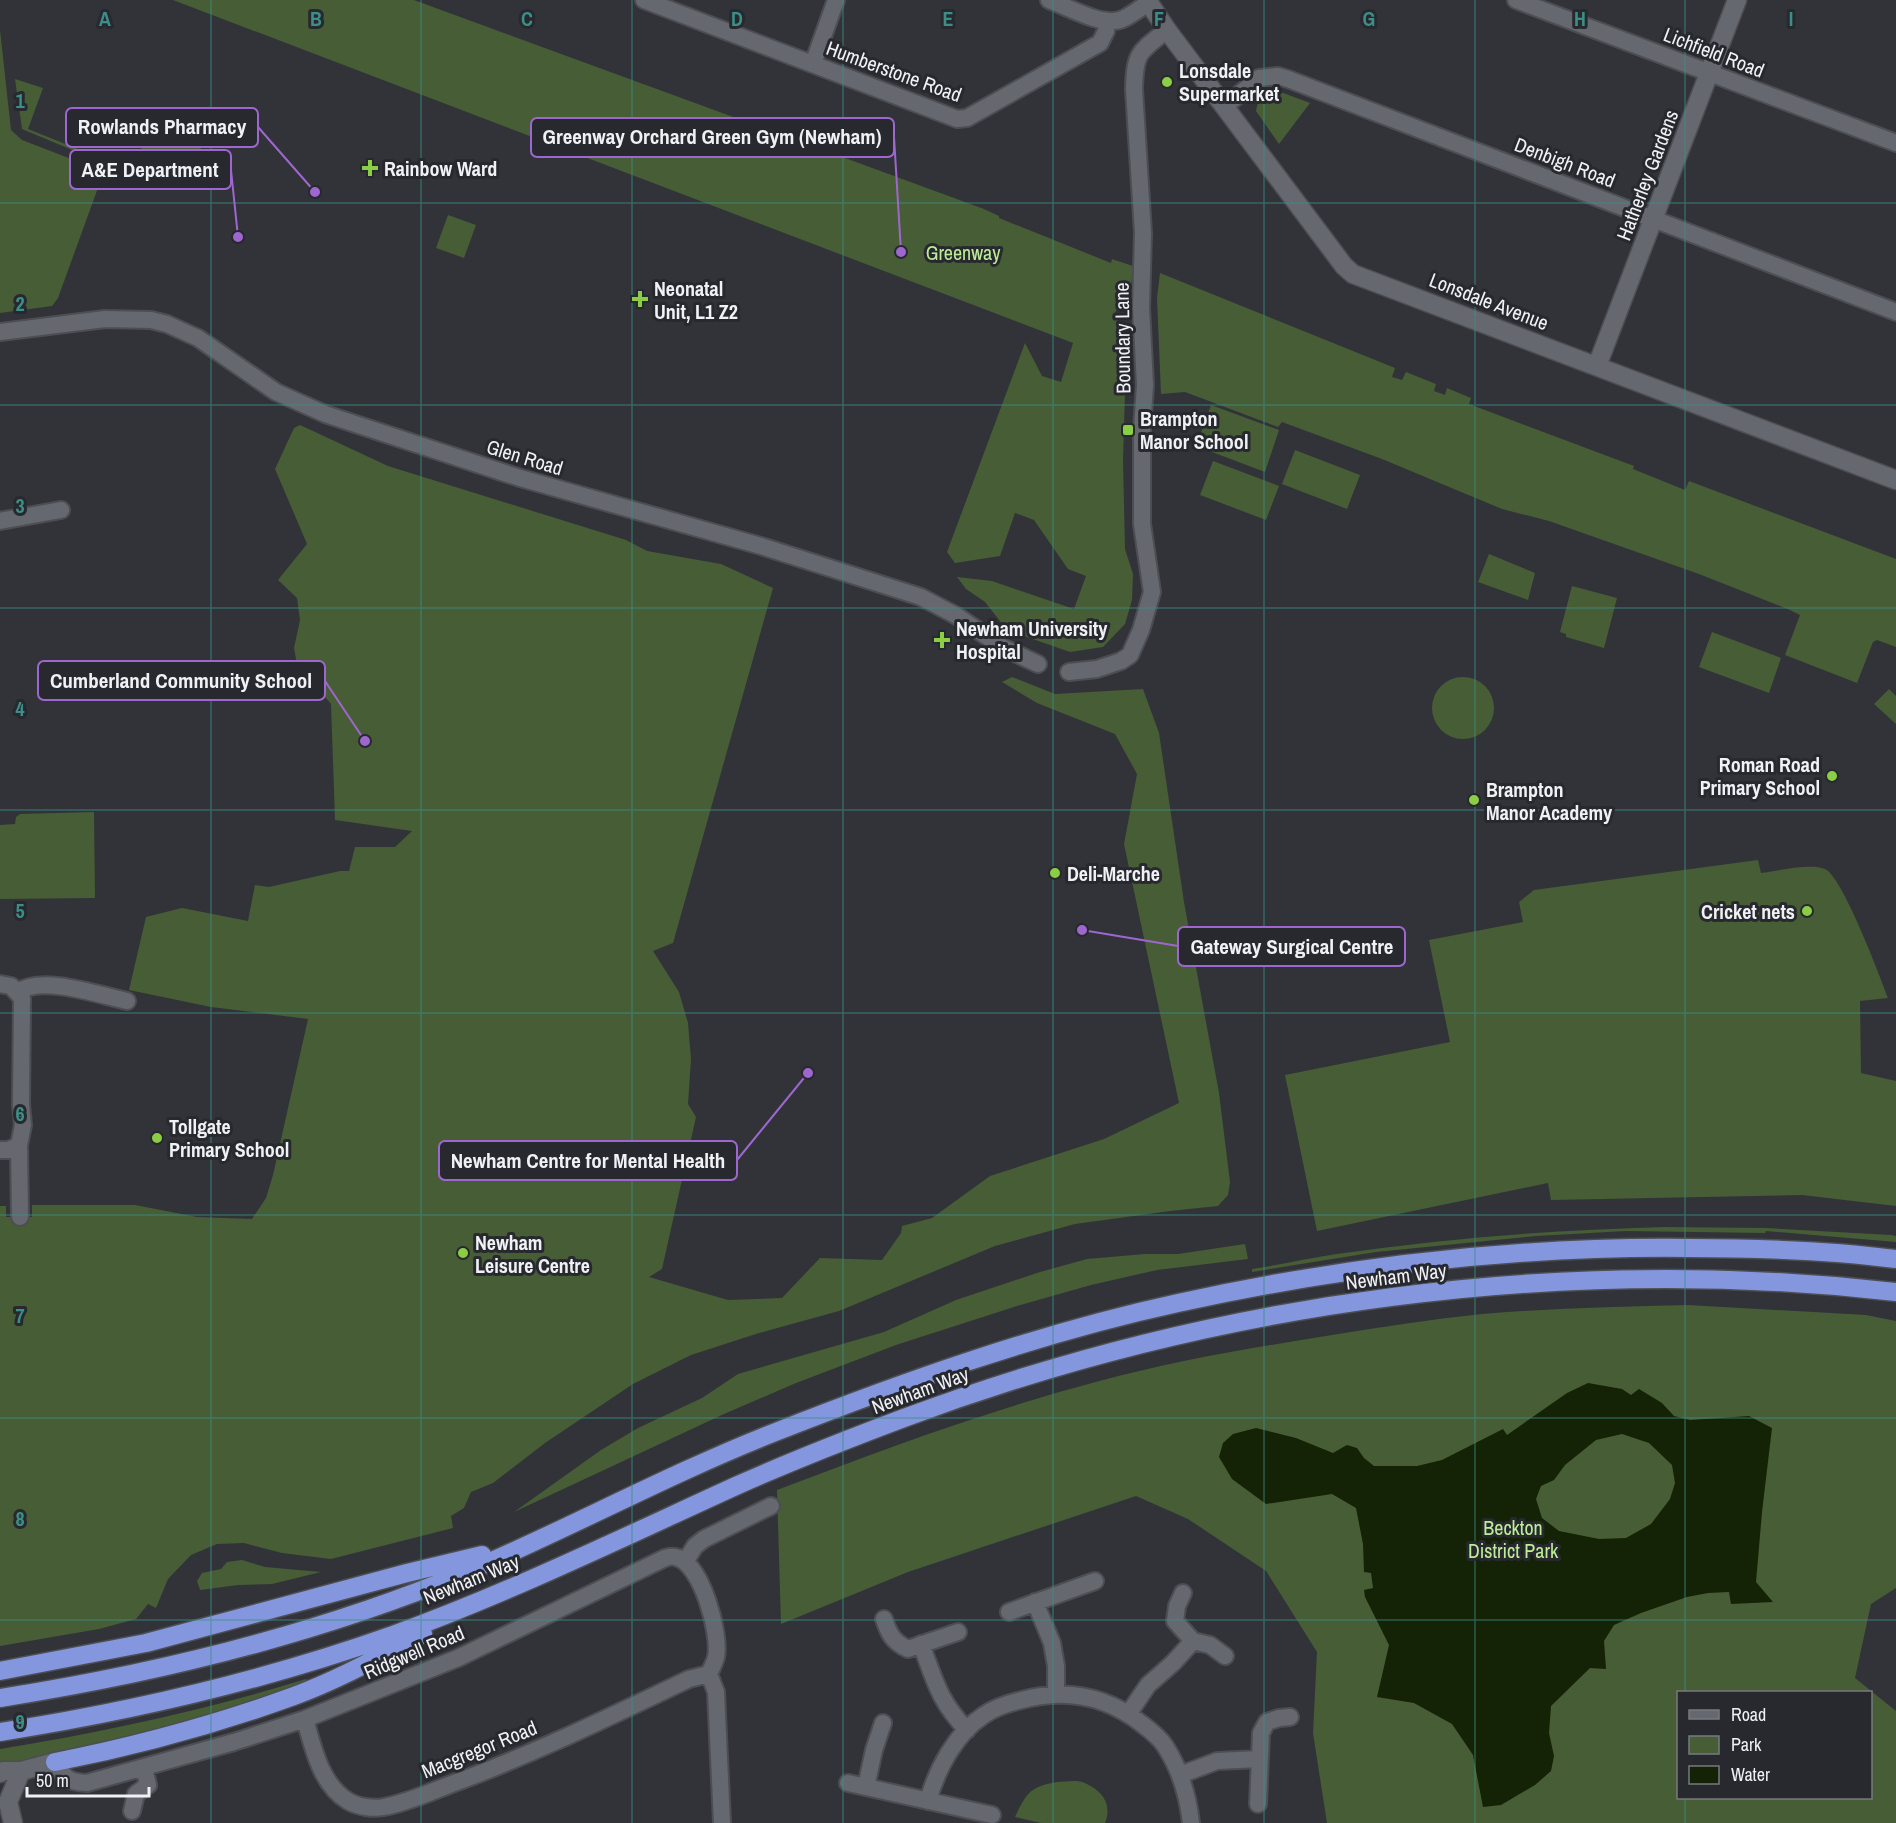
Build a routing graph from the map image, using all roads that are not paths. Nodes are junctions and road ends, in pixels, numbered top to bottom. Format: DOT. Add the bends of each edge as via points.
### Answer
graph roads {
  1 [pos="644,0"];
  2 [pos="836,0"];
  3 [pos="1049,0"];
  4 [pos="1516,0"];
  5 [pos="1737,0"];
  6 [pos="1148,2"];
  7 [pos="1107,22"];
  8 [pos="1167,30"];
  9 [pos="813,64"];
  10 [pos="1710,72"];
  11 [pos="1225,106"];
  12 [pos="1896,142"];
  13 [pos="1655,218"];
  14 [pos="1896,312"];
  15 [pos="0,332"];
  16 [pos="1597,366"];
  17 [pos="1896,480"];
  18 [pos="61,510"];
  19 [pos="0,520"];
  20 [pos="1038,664"];
  21 [pos="1069,672"];
  22 [pos="0,984"];
  23 [pos="18,992"];
  24 [pos="127,1001"];
  25 [pos="19,1145"];
  26 [pos="0,1150"];
  27 [pos="20,1217"];
  28 [pos="1896,1259"];
  29 [pos="1896,1292"];
  30 [pos="771,1506"];
  31 [pos="540,1540"];
  32 [pos="685,1562"];
  33 [pos="534,1578"];
  34 [pos="1095,1581"];
  35 [pos="1183,1593"];
  36 [pos="1035,1602"];
  37 [pos="1009,1612"];
  38 [pos="884,1619"];
  39 [pos="958,1632"];
  40 [pos="1193,1641"];
  41 [pos="921,1644"];
  42 [pos="1226,1656"];
  43 [pos="0,1671"];
  44 [pos="709,1674"];
  45 [pos="1056,1693"];
  46 [pos="0,1698"];
  47 [pos="1129,1713"];
  48 [pos="1290,1717"];
  49 [pos="305,1719"];
  50 [pos="883,1723"];
  51 [pos="967,1730"];
  52 [pos="0,1732"];
  53 [pos="1259,1759"];
  54 [pos="55,1762"];
  55 [pos="144,1767"];
  56 [pos="21,1771"];
  57 [pos="0,1773"];
  58 [pos="1180,1776"];
  59 [pos="848,1783"];
  60 [pos="866,1787"];
  61 [pos="928,1801"];
  62 [pos="1258,1804"];
  63 [pos="132,1810"];
  64 [pos="992,1815"];
  65 [pos="13,1823"];
  66 [pos="722,1823"];
  67 [pos="1191,1823"];
  1 -- 9 [label="street, Humberstone Road"];
  2 -- 9 [label="street"];
  3 -- 7 [label="street"];
  4 -- 10 [label="street, Lichfield Road"];
  5 -- 10 [label="street, Hatherley Gardens"];
  6 -- 7 [label="street" via="1123,20"];
  6 -- 8 [label="street, Lonsdale Avenue"];
  7 -- 9 [label="street, Humberstone Road" via="1100,43 968,118 957,119"];
  8 -- 11 [label="street, Lonsdale Avenue"];
  8 -- 21 [label="street, Boundary Lane" via="1138,55 1134,89 1143,234 1142,524 1152,592 1130,655 1097,669"];
  10 -- 12 [label="street, Lichfield Road"];
  10 -- 13 [label="street, Hatherley Gardens"];
  11 -- 13 [label="street, Denbigh Road" via="1259,78 1278,76"];
  11 -- 16 [label="street, Lonsdale Avenue" via="1353,274"];
  13 -- 14 [label="street, Denbigh Road"];
  13 -- 16 [label="street, Hatherley Gardens"];
  15 -- 20 [label="street, Glen Road" via="105,319 167,324 198,339 276,392 325,414 520,478 761,546 921,597 1002,647"];
  16 -- 17 [label="street, Lonsdale Avenue"];
  18 -- 19 [label="street"];
  22 -- 23 [label="street"];
  23 -- 24 [label="street" via="39,985"];
  23 -- 25 [label="street" via="22,998 23,1118"];
  25 -- 26 [label="street"];
  25 -- 27 [label="street"];
  28 -- 31 [label="highway, Newham Way" via="1749,1248 1635,1247 1489,1254 1380,1266 1176,1304 1068,1331 888,1389 768,1434"];
  29 -- 33 [label="highway, Newham Way" via="1679,1279 1581,1281 1392,1298 1256,1318 1137,1344 906,1418 743,1483"];
  30 -- 32 [label="street" via="704,1539"];
  31 -- 43 [label="highway" via="146,1643"];
  31 -- 46 [label="highway, Newham Way" via="383,1604 303,1630 137,1674"];
  32 -- 44 [label="street" via="693,1571 716,1625 716,1657"];
  32 -- 49 [label="street, Ridgwell Road" via="666,1558 458,1658"];
  33 -- 52 [label="highway, Newham Way" via="393,1635 271,1673 144,1706"];
  33 -- 54 [label="highway" via="297,1695 215,1723"];
  34 -- 36 [label="street"];
  35 -- 40 [label="street" via="1175,1621"];
  36 -- 37 [label="street"];
  36 -- 45 [label="street" via="1053,1649"];
  38 -- 41 [label="street" via="897,1644 908,1649"];
  39 -- 41 [label="street"];
  40 -- 42 [label="street" via="1210,1645"];
  40 -- 47 [label="street" via="1148,1686"];
  41 -- 51 [label="street" via="941,1698"];
  44 -- 49 [label="street, Macgregor Road" via="689,1679 525,1756 383,1807 350,1802 332,1789"];
  44 -- 66 [label="street" via="716,1692"];
  45 -- 47 [label="street" via="1099,1700"];
  45 -- 51 [label="street" via="1007,1704 984,1714"];
  47 -- 58 [label="street" via="1164,1744"];
  48 -- 53 [label="street" via="1267,1722 1261,1733"];
  49 -- 55 [label="street, Ridgwell Road"];
  50 -- 60 [label="street"];
  51 -- 61 [label="street" via="945,1759"];
  53 -- 58 [label="street" via="1217,1761"];
  53 -- 62 [label="street"];
  54 -- 55 [label="street, Ridgwell Road" via="64,1776 78,1783"];
  54 -- 56 [label="street"];
  55 -- 63 [label="street" via="148,1785 136,1794"];
  56 -- 57 [label="street"];
  56 -- 65 [label="street" via="8,1802"];
  58 -- 67 [label="street"];
  59 -- 60 [label="street"];
  60 -- 61 [label="street"];
  61 -- 64 [label="street"];
}
